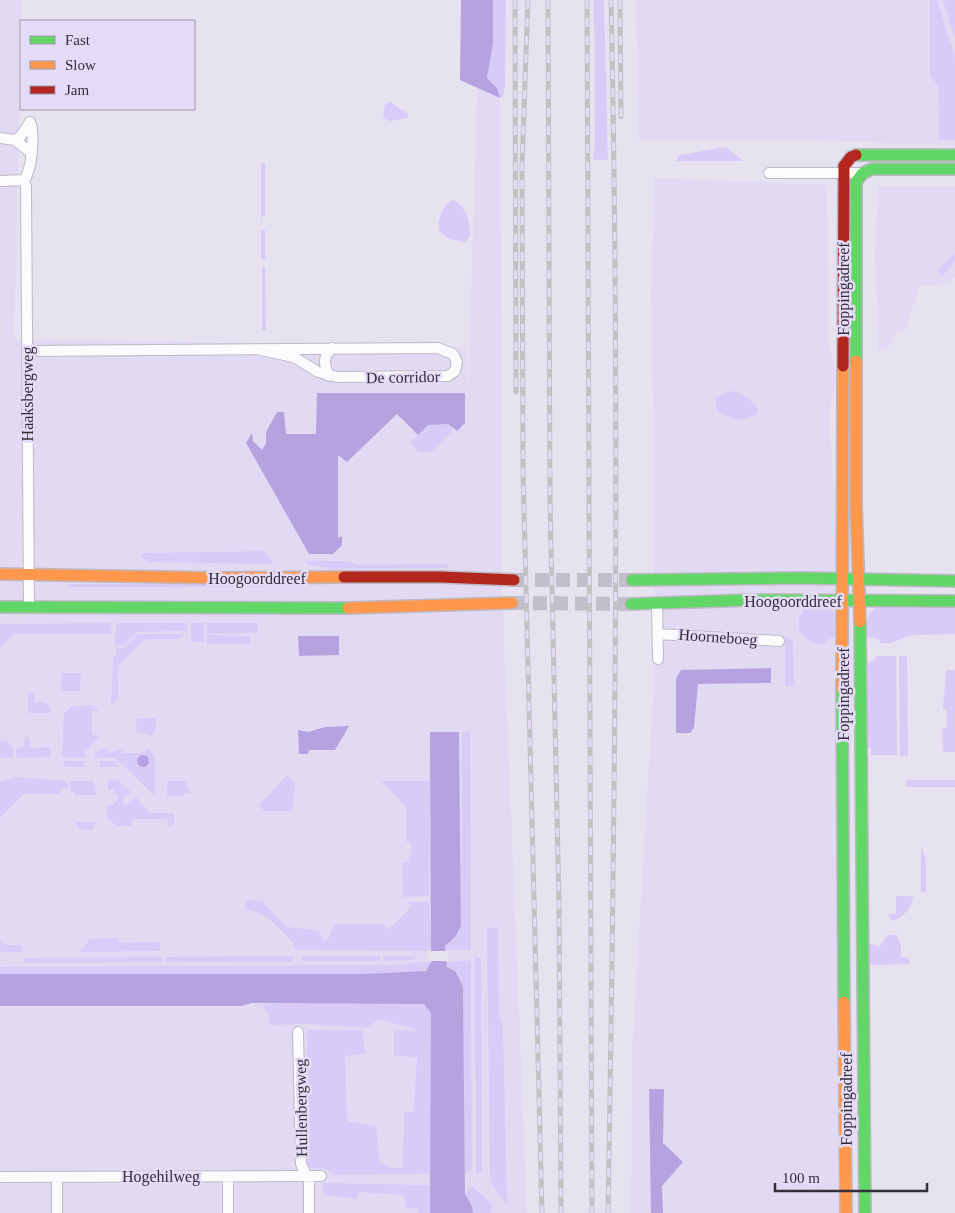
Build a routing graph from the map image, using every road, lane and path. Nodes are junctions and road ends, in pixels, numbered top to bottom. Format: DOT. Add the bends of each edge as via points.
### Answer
graph roads {
  1 [pos="0,138"];
  2 [pos="15,140"];
  3 [pos="30,152"];
  4 [pos="955,155"];
  5 [pos="955,169"];
  6 [pos="768,173"];
  7 [pos="843,174"];
  8 [pos="861,175"];
  9 [pos="24,180"];
  10 [pos="0,181"];
  11 [pos="332,348"];
  12 [pos="262,350"];
  13 [pos="27,351"];
  14 [pos="330,376"];
  15 [pos="0,574"];
  16 [pos="29,574"];
  17 [pos="844,579"];
  18 [pos="514,580"];
  19 [pos="632,580"];
  20 [pos="859,580"];
  21 [pos="955,581"];
  22 [pos="842,601"];
  23 [pos="860,601"];
  24 [pos="955,601"];
  25 [pos="512,603"];
  26 [pos="657,603"];
  27 [pos="631,604"];
  28 [pos="0,606"];
  29 [pos="29,607"];
  30 [pos="656,634"];
  31 [pos="779,641"];
  32 [pos="658,659"];
  33 [pos="298,1032"];
  34 [pos="304,1174"];
  35 [pos="321,1176"];
  36 [pos="0,1177"];
  37 [pos="57,1177"];
  38 [pos="228,1177"];
  39 [pos="58,1213"];
  40 [pos="228,1213"];
  41 [pos="308,1213"];
  42 [pos="846,1213"];
  43 [pos="865,1213"];
  1 -- 2 [label="street"];
  2 -- 3 [label="street"];
  2 -- 3 [label="street, Haaksbergweg" via="30,122 33,137"];
  3 -- 9 [label="street, Haaksbergweg" via="30,171"];
  4 -- 7 [label="street" via="858,155 848,160"];
  5 -- 8 [label="street" via="872,169"];
  6 -- 7 [label="street"];
  7 -- 8 [label="street"];
  7 -- 17 [label="street, Foppingadreef"];
  8 -- 20 [label="street, Foppingadreef" via="855,196"];
  9 -- 10 [label="street"];
  9 -- 13 [label="street, Haaksbergweg"];
  11 -- 12 [label="street, De corridor"];
  11 -- 14 [label="street" via="324,361"];
  11 -- 14 [label="street, De corridor" via="438,348 453,354 456,362 455,371 448,376"];
  12 -- 13 [label="street, De corridor"];
  12 -- 14 [label="street, De corridor" via="294,357"];
  13 -- 16 [label="street, Haaksbergweg"];
  15 -- 16 [label="street, Hoogoorddreef"];
  16 -- 18 [label="street, Hoogoorddreef"];
  16 -- 29 [label="street, Haaksbergweg"];
  17 -- 19 [label="street, Hoogoorddreef"];
  17 -- 20 [label="street, Hoogoorddreef"];
  17 -- 22 [label="street, Foppingadreef"];
  20 -- 21 [label="street, Hoogoorddreef"];
  20 -- 23 [label="street, Foppingadreef"];
  22 -- 23 [label="street, Hoogoorddreef"];
  22 -- 26 [label="street, Hoogoorddreef"];
  22 -- 42 [label="street, Foppingadreef"];
  23 -- 24 [label="street, Hoogoorddreef"];
  23 -- 43 [label="street, Foppingadreef"];
  25 -- 29 [label="street, Hoogoorddreef" via="373,610 192,605"];
  26 -- 27 [label="street, Hoogoorddreef"];
  26 -- 30 [label="street, Hoorneboeg"];
  28 -- 29 [label="street, Hoogoorddreef"];
  30 -- 31 [label="street, Hoorneboeg"];
  30 -- 32 [label="street, Hoorneboeg"];
  33 -- 34 [label="street, Hullenbergweg" via="301,1164"];
  34 -- 35 [label="street, Hogehilweg"];
  34 -- 38 [label="street, Hogehilweg"];
  34 -- 41 [label="street, Hullenbergweg" via="309,1181"];
  36 -- 37 [label="street, Hogehilweg"];
  37 -- 38 [label="street, Hogehilweg"];
  37 -- 39 [label="street"];
  38 -- 40 [label="street"];
}
